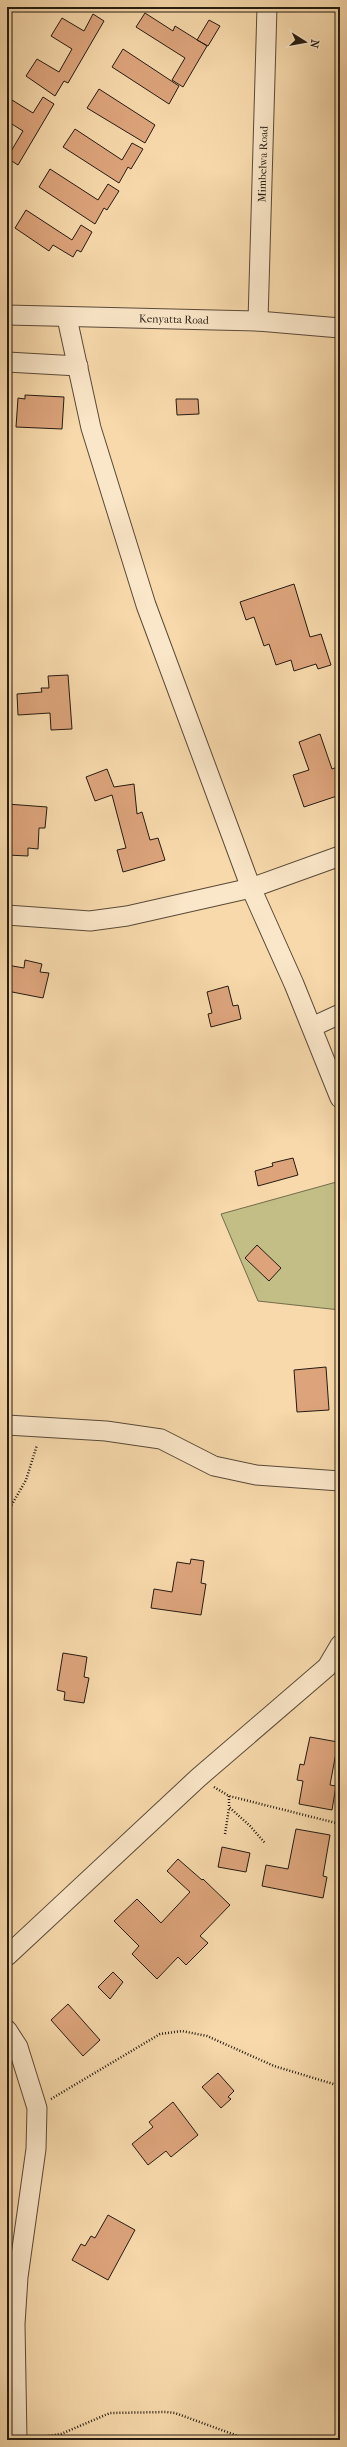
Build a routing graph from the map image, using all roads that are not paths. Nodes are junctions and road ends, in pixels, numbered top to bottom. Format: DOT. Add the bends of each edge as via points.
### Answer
graph roads {
  1 [pos="267,7"];
  2 [pos="7,315"];
  3 [pos="67,318"];
  4 [pos="258,321"];
  5 [pos="340,328"];
  6 [pos="7,362"];
  7 [pos="78,366"];
  8 [pos="340,856"];
  9 [pos="251,888"];
  10 [pos="7,915"];
  11 [pos="340,1014"];
  12 [pos="312,1027"];
  13 [pos="340,1098"];
  14 [pos="7,1425"];
  15 [pos="340,1481"];
  16 [pos="340,1645"];
  17 [pos="9,1950"];
  18 [pos="7,2030"];
  19 [pos="17,2440"];
  1 -- 4 [label="street, Mimbelwa Road"];
  2 -- 3 [label="street, Kenyatta Road"];
  3 -- 4 [label="street, Kenyatta Road"];
  3 -- 7 [label="street"];
  4 -- 5 [label="street, Kenyatta Road"];
  6 -- 7 [label="street"];
  7 -- 9 [label="street" via="91,428 146,605"];
  8 -- 9 [label="street"];
  9 -- 10 [label="street" via="127,916 90,921"];
  9 -- 12 [label="street"];
  11 -- 12 [label="street"];
  12 -- 13 [label="street"];
  14 -- 15 [label="street" via="106,1431 161,1439 214,1466 256,1475"];
  16 -- 17 [label="street" via="327,1667 198,1778"];
  18 -- 19 [label="street" via="18,2047 37,2108 36,2149 18,2277 15,2324"];
}
